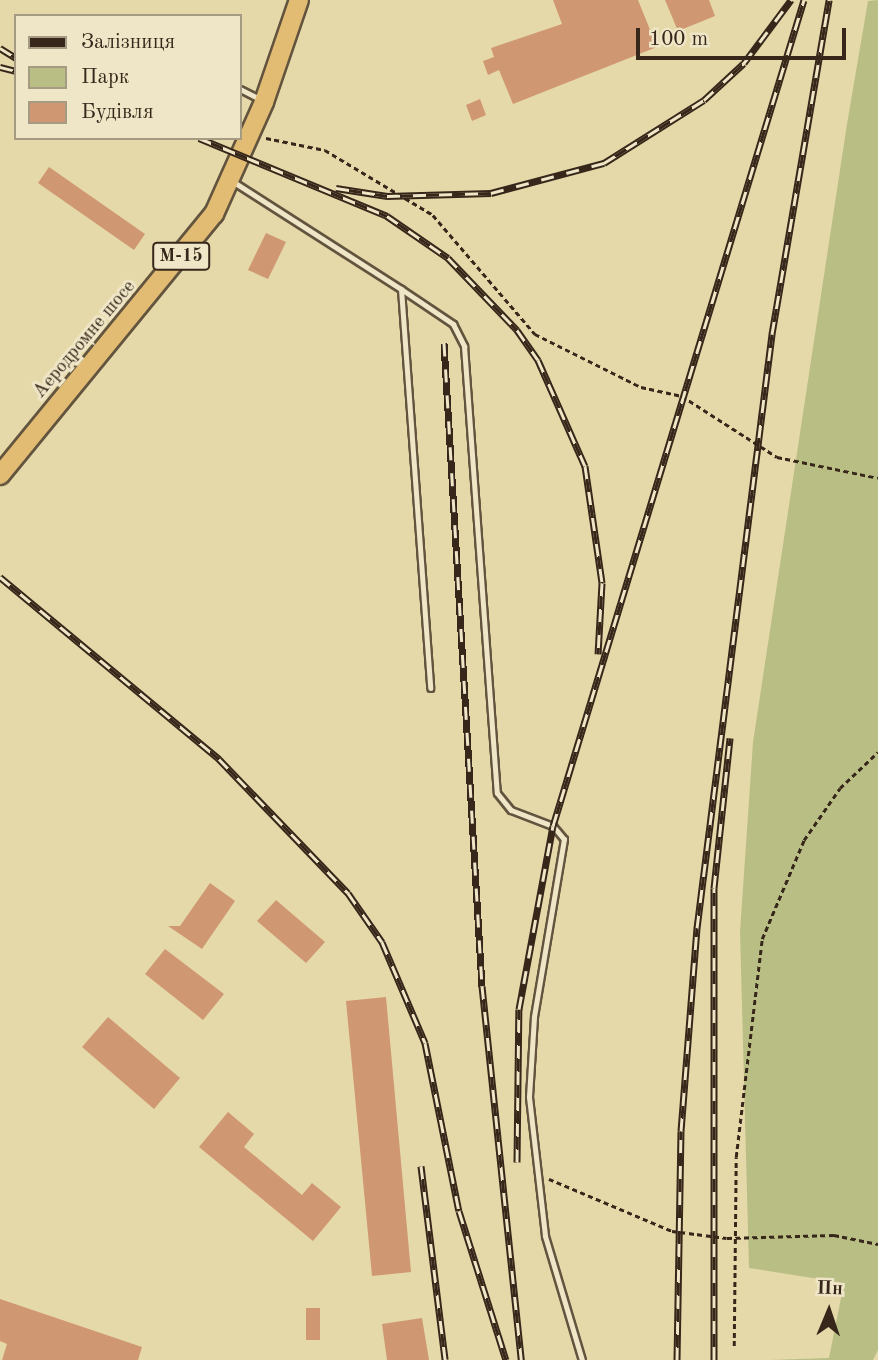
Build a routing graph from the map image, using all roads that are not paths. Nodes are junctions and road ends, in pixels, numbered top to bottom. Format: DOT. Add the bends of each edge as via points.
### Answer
graph roads {
  1 [pos="299,0"];
  2 [pos="242,90"];
  3 [pos="264,102"];
  4 [pos="232,181"];
  5 [pos="401,289"];
  6 [pos="0,475"];
  7 [pos="430,688"];
  8 [pos="582,1360"];
  1 -- 3 [label="highway, Аеродромне шосе / М-15"];
  2 -- 3 [label="lane"];
  3 -- 4 [label="highway, Аеродромне шосе / М-15"];
  4 -- 5 [label="lane"];
  4 -- 6 [label="highway, Аеродромне шосе / М-15" via="214,214"];
  5 -- 7 [label="lane"];
  5 -- 8 [label="lane" via="453,324 464,346 497,793 511,810 554,826 564,839 534,1017 529,1097 545,1236"];
}
